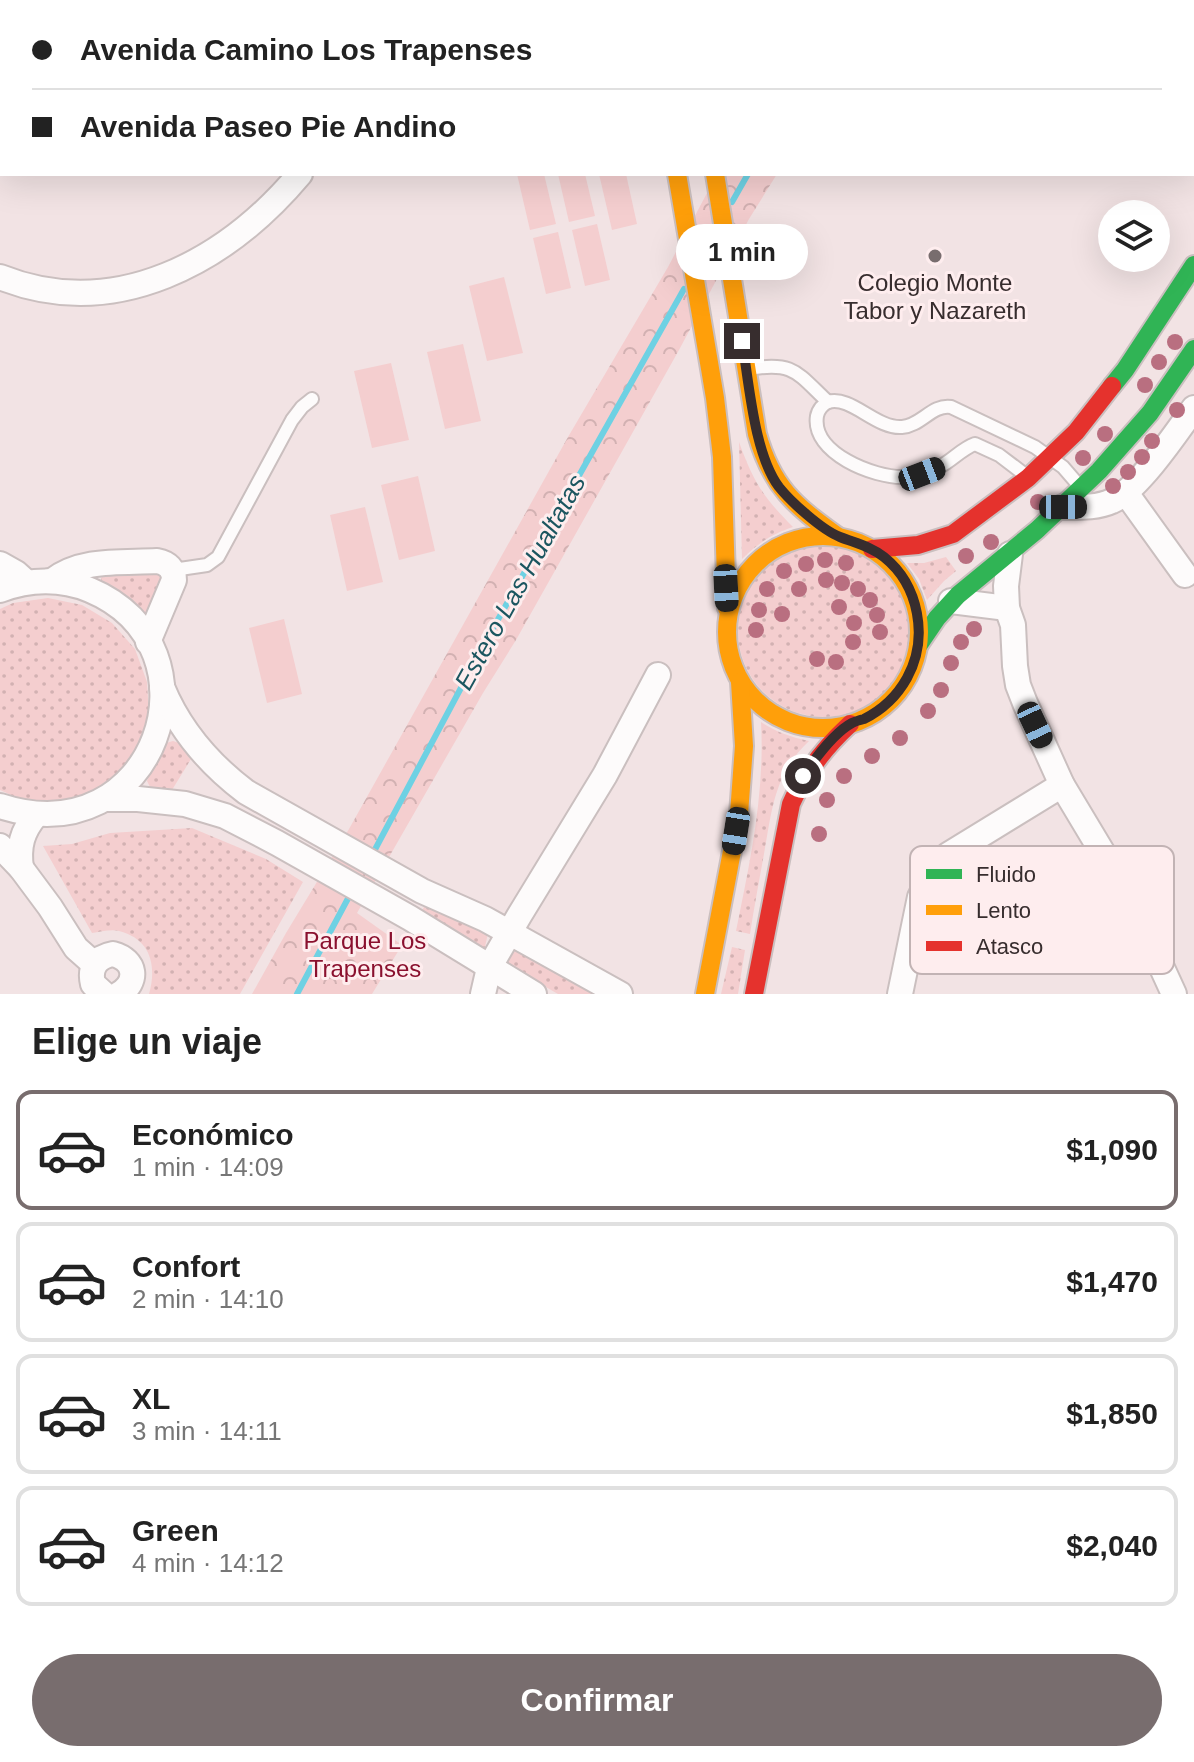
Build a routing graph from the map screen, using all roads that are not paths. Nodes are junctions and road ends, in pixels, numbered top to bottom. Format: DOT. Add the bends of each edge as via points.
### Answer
graph roads {
  1 [pos="298,176"];
  2 [pos="677,176"];
  3 [pos="715,176"];
  4 [pos="1194,265"];
  5 [pos="0,277"];
  6 [pos="1194,349"];
  7 [pos="747,369"];
  8 [pos="312,399"];
  9 [pos="828,402"];
  10 [pos="1194,408"];
  11 [pos="980,422"];
  12 [pos="975,444"];
  13 [pos="1050,459"];
  14 [pos="1028,478"];
  15 [pos="1082,489"];
  16 [pos="1126,493"];
  17 [pos="1063,507"];
  18 [pos="837,536"];
  19 [pos="872,549"];
  20 [pos="1010,554"];
  21 [pos="0,564"];
  22 [pos="173,570"];
  23 [pos="1185,575"];
  24 [pos="52,581"];
  25 [pos="26,582"];
  26 [pos="0,590"];
  27 [pos="951,601"];
  28 [pos="1007,608"];
  29 [pos="727,615"];
  30 [pos="148,642"];
  31 [pos="918,646"];
  32 [pos="658,675"];
  33 [pos="740,682"];
  34 [pos="162,687"];
  35 [pos="850,724"];
  36 [pos="1062,785"];
  37 [pos="105,799"];
  38 [pos="0,806"];
  39 [pos="36,815"];
  40 [pos="0,846"];
  41 [pos="963,846"];
  42 [pos="1099,846"];
  43 [pos="21,868"];
  44 [pos="510,932"];
  45 [pos="910,942"];
  46 [pos="94,964"];
  47 [pos="489,968"];
  48 [pos="1165,974"];
  49 [pos="104,994"];
  50 [pos="119,994"];
  51 [pos="483,994"];
  52 [pos="534,994"];
  53 [pos="620,994"];
  54 [pos="705,994"];
  55 [pos="754,994"];
  56 [pos="900,994"];
  57 [pos="1174,994"];
  1 -- 5 [label="street" via="229,240 161,279 131,288 70,293"];
  2 -- 29 [label="main road" via="722,457"];
  3 -- 7 [label="main road"];
  4 -- 13 [label="main road" via="1125,370"];
  6 -- 15 [label="main road" via="1145,421"];
  7 -- 9 [label="lane" via="787,368"];
  7 -- 18 [label="main road" via="759,443 772,476 799,508"];
  8 -- 22 [label="lane" via="292,420 218,557 207,565"];
  9 -- 11 [label="lane" via="841,402 898,428 944,406"];
  9 -- 12 [label="lane" via="817,417 827,445 870,472 922,474"];
  10 -- 16 [label="street"];
  11 -- 12 [label="lane"];
  11 -- 13 [label="lane"];
  12 -- 14 [label="lane"];
  13 -- 14 [label="main road"];
  13 -- 15 [label="lane"];
  14 -- 19 [label="main road" via="953,534 918,545"];
  15 -- 17 [label="main road"];
  16 -- 17 [label="street" via="1097,506"];
  16 -- 23 [label="street"];
  17 -- 20 [label="main road"];
  18 -- 19 [label="main road"];
  18 -- 29 [label="main road" via="807,536 766,554 737,587"];
  19 -- 31 [label="main road" via="894,567 910,591 919,618"];
  20 -- 27 [label="main road"];
  20 -- 28 [label="street"];
  21 -- 25 [label="street"];
  22 -- 24 [label="street" via="157,561 93,564 70,569"];
  22 -- 30 [label="street" via="174,580"];
  24 -- 25 [label="street"];
  24 -- 30 [label="street" via="101,595 128,615"];
  25 -- 26 [label="street"];
  27 -- 28 [label="street"];
  27 -- 31 [label="main road"];
  28 -- 36 [label="street" via="1018,685"];
  29 -- 33 [label="main road" via="729,656"];
  30 -- 34 [label="street"];
  31 -- 35 [label="main road" via="909,676 890,700"];
  32 -- 44 [label="street"];
  33 -- 35 [label="main road" via="761,705 788,721 819,728"];
  33 -- 54 [label="main road" via="744,746 739,814"];
  34 -- 37 [label="street" via="160,720 150,751"];
  34 -- 44 [label="street" via="182,727 210,762 246,792 422,891"];
  35 -- 55 [label="main road" via="811,764 791,804"];
  36 -- 41 [label="street"];
  36 -- 42 [label="street"];
  37 -- 39 [label="street" via="71,812"];
  37 -- 47 [label="street" via="185,804 243,825"];
  38 -- 39 [label="street"];
  39 -- 43 [label="street" via="23,835"];
  40 -- 43 [label="street"];
  43 -- 46 [label="street" via="76,948"];
  44 -- 47 [label="street"];
  44 -- 53 [label="street"];
  45 -- 56 [label="street"];
  46 -- 49 [label="street" via="93,984"];
  46 -- 50 [label="street" via="113,954 126,960 132,981"];
  47 -- 51 [label="street"];
  47 -- 52 [label="street"];
  48 -- 57 [label="street"];
}
